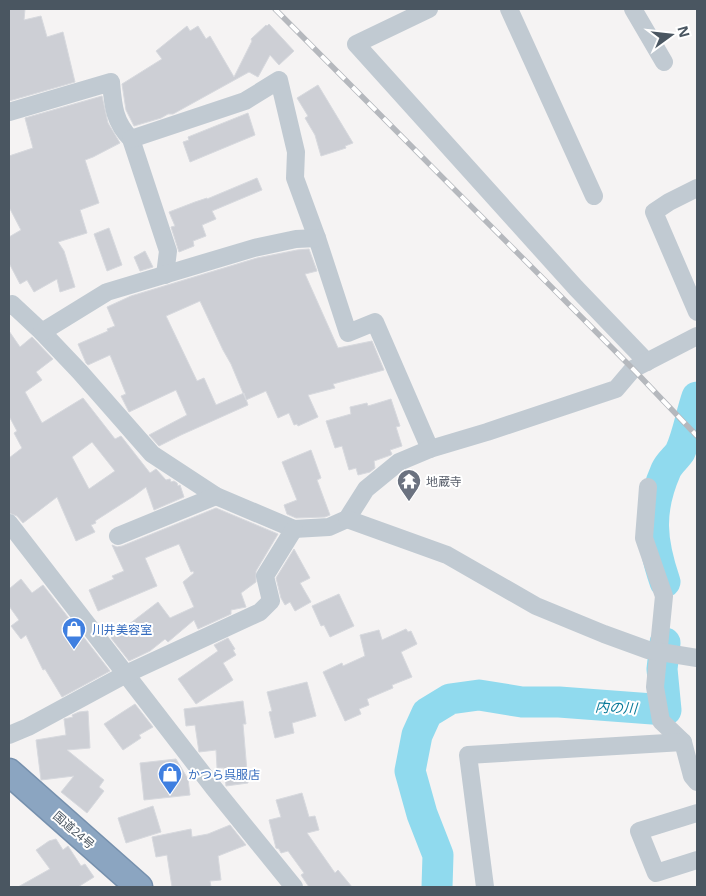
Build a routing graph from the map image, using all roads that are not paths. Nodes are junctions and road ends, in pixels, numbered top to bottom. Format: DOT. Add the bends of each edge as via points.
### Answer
graph roads {
  1 [pos="429,9"];
  2 [pos="509,9"];
  3 [pos="632,9"];
  4 [pos="664,62"];
  5 [pos="9,112"];
  6 [pos="131,139"];
  7 [pos="697,188"];
  8 [pos="594,196"];
  9 [pos="317,238"];
  10 [pos="165,275"];
  11 [pos="9,306"];
  12 [pos="697,312"];
  13 [pos="42,332"];
  14 [pos="697,336"];
  15 [pos="647,362"];
  16 [pos="430,449"];
  17 [pos="648,487"];
  18 [pos="216,496"];
  19 [pos="347,519"];
  20 [pos="9,523"];
  21 [pos="294,529"];
  22 [pos="118,536"];
  23 [pos="658,651"];
  24 [pos="697,658"];
  25 [pos="126,674"];
  26 [pos="9,735"];
  27 [pos="683,742"];
  28 [pos="9,772"];
  29 [pos="697,782"];
  30 [pos="697,813"];
  31 [pos="697,860"];
  32 [pos="139,887"];
  33 [pos="294,887"];
  34 [pos="485,887"];
  1 -- 15 [label="street" via="356,44"];
  2 -- 8 [label="street"];
  3 -- 4 [label="street"];
  5 -- 6 [label="street" via="111,82 113,106 121,130"];
  6 -- 9 [label="street" via="245,101 279,80 296,152 295,178"];
  6 -- 10 [label="street" via="168,251"];
  7 -- 12 [label="street" via="654,212"];
  9 -- 10 [label="street" via="254,248"];
  9 -- 16 [label="street" via="348,333 375,322"];
  10 -- 13 [label="street" via="106,292"];
  11 -- 13 [label="street" via="12,304"];
  13 -- 18 [label="street" via="152,454"];
  14 -- 15 [label="street"];
  15 -- 16 [label="street" via="633,369 616,389"];
  16 -- 19 [label="street" via="398,462 366,489"];
  17 -- 23 [label="street" via="644,538 664,596"];
  18 -- 21 [label="street"];
  18 -- 22 [label="street"];
  19 -- 21 [label="street" via="329,527"];
  19 -- 23 [label="street" via="447,555 536,606 595,631"];
  20 -- 25 [label="street"];
  21 -- 25 [label="street" via="266,576 271,601 260,612"];
  23 -- 24 [label="street"];
  23 -- 27 [label="street" via="656,687 661,721"];
  25 -- 26 [label="street"];
  25 -- 33 [label="street"];
  27 -- 29 [label="street" via="692,776"];
  27 -- 34 [label="street" via="468,755"];
  28 -- 32 [label="highway, 国道24号"];
  30 -- 31 [label="street" via="639,831 656,873"];
}
